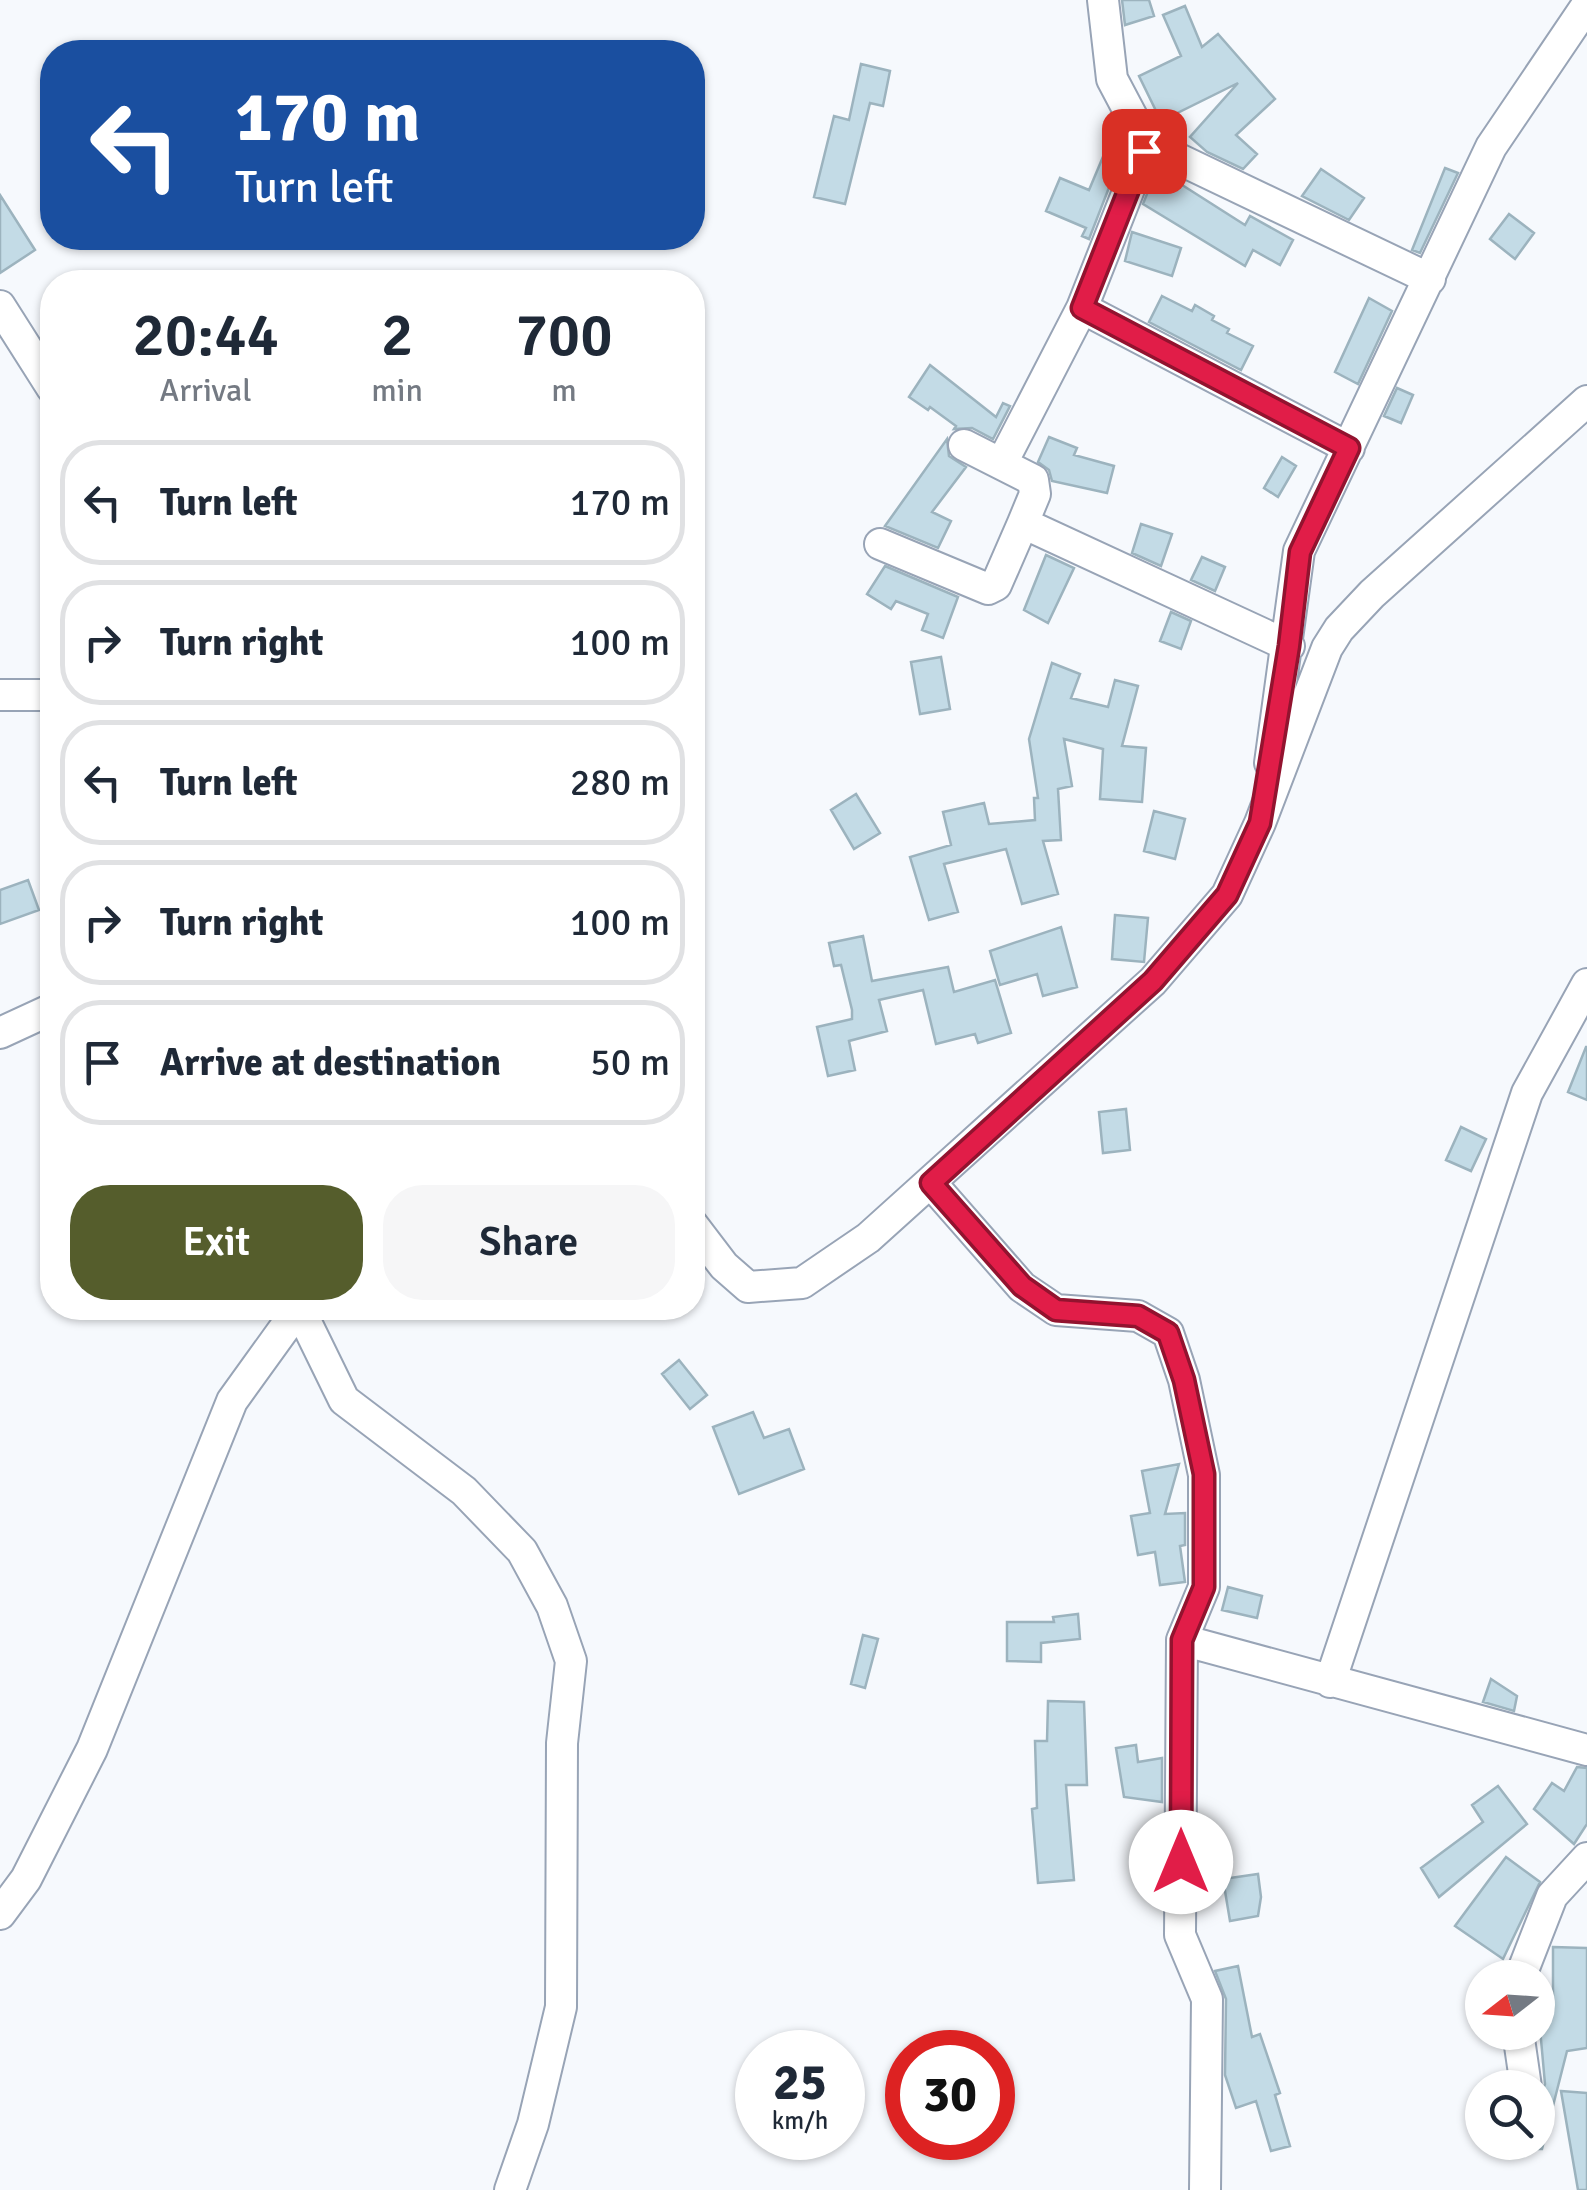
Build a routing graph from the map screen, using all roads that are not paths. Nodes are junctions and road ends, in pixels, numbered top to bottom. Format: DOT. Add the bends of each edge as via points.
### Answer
graph roads {
  1 [pos="1102,0"];
  2 [pos="1587,5"];
  3 [pos="1143,142"];
  4 [pos="1430,279"];
  5 [pos="0,306"];
  6 [pos="1082,308"];
  7 [pos="40,369"];
  8 [pos="1587,401"];
  9 [pos="964,445"];
  10 [pos="1349,448"];
  11 [pos="1002,463"];
  12 [pos="1023,523"];
  13 [pos="880,544"];
  14 [pos="1289,646"];
  15 [pos="0,695"];
  16 [pos="40,695"];
  17 [pos="1260,823"];
  18 [pos="1587,984"];
  19 [pos="40,1014"];
  20 [pos="0,1033"];
  21 [pos="931,1183"];
  22 [pos="705,1241"];
  23 [pos="290,1320"];
  24 [pos="305,1320"];
  25 [pos="1182,1640"];
  26 [pos="1330,1682"];
  27 [pos="1587,1750"];
  28 [pos="1587,1858"];
  29 [pos="0,1914"];
  30 [pos="1527,1960"];
  31 [pos="510,2190"];
  32 [pos="1204,2190"];
  1 -- 3 [label="street" via="1115,90"];
  2 -- 4 [label="street" via="1491,147"];
  3 -- 4 [label="street"];
  3 -- 6 [label="street"];
  4 -- 10 [label="street"];
  5 -- 7 [label="street"];
  6 -- 10 [label="street"];
  6 -- 11 [label="street"];
  8 -- 17 [label="street" via="1339,629"];
  9 -- 11 [label="street"];
  10 -- 14 [label="street" via="1300,552"];
  11 -- 12 [label="street" via="1033,480"];
  12 -- 13 [label="street" via="996,585 988,589"];
  12 -- 14 [label="street"];
  14 -- 17 [label="street"];
  15 -- 16 [label="street"];
  17 -- 21 [label="street" via="1227,895 1153,981"];
  18 -- 26 [label="street" via="1528,1093"];
  19 -- 20 [label="street"];
  21 -- 22 [label="street" via="802,1283 748,1287"];
  21 -- 25 [label="street" via="1022,1286 1056,1310 1138,1316 1168,1333 1204,1474 1204,1587"];
  23 -- 29 [label="street" via="232,1401 92,1749 26,1879"];
  24 -- 31 [label="street" via="344,1400 464,1491 522,1551 552,1606 571,1661 562,1744 561,2007"];
  25 -- 26 [label="street"];
  25 -- 32 [label="street" via="1180,1936 1207,1998"];
  26 -- 27 [label="street"];
  28 -- 30 [label="street" via="1552,1896"];
}
